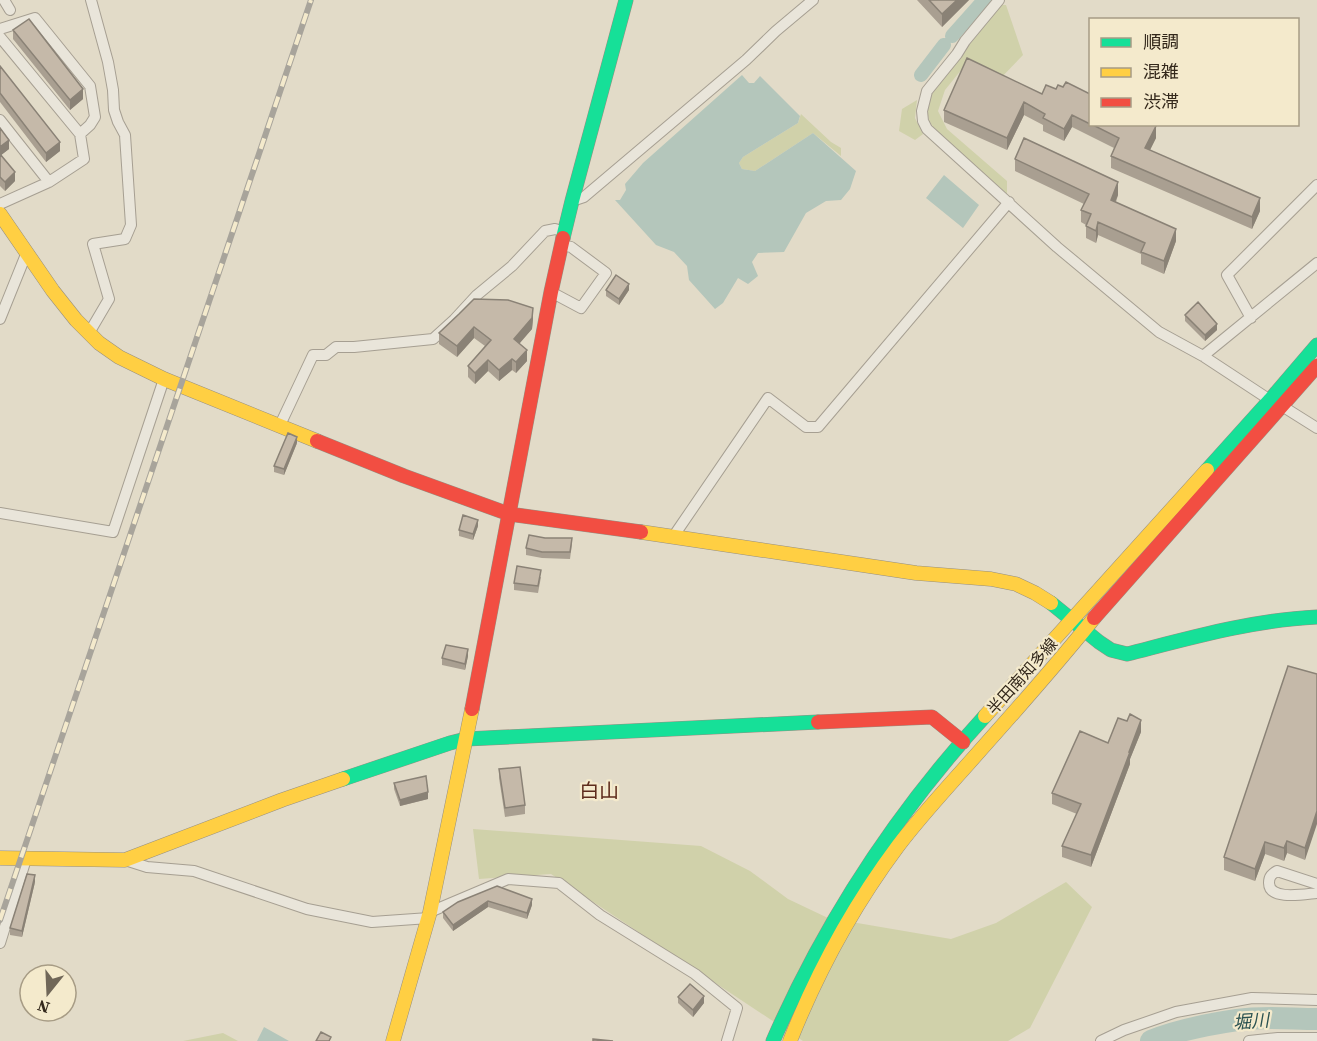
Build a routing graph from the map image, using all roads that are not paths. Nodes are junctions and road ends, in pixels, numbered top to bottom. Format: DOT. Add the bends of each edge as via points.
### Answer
graph roads {
  1 [pos="4,0"];
  2 [pos="91,0"];
  3 [pos="626,0"];
  4 [pos="813,0"];
  5 [pos="999,0"];
  6 [pos="10,10"];
  7 [pos="0,29"];
  8 [pos="1,42"];
  9 [pos="0,120"];
  10 [pos="80,134"];
  11 [pos="49,182"];
  12 [pos="1317,185"];
  13 [pos="1307,194"];
  14 [pos="572,201"];
  15 [pos="1009,202"];
  16 [pos="1317,203"];
  17 [pos="0,204"];
  18 [pos="0,214"];
  19 [pos="564,239"];
  20 [pos="27,252"];
  21 [pos="1317,263"];
  22 [pos="551,292"];
  23 [pos="1251,318"];
  24 [pos="0,319"];
  25 [pos="88,333"];
  26 [pos="1317,345"];
  27 [pos="1203,356"];
  28 [pos="1317,366"];
  29 [pos="164,379"];
  30 [pos="1276,403"];
  31 [pos="280,425"];
  32 [pos="1317,428"];
  33 [pos="0,513"];
  34 [pos="509,514"];
  35 [pos="674,537"];
  36 [pos="1317,617"];
  37 [pos="1071,620"];
  38 [pos="1084,629"];
  39 [pos="466,739"];
  40 [pos="963,742"];
  41 [pos="0,858"];
  42 [pos="26,859"];
  43 [pos="124,860"];
  44 [pos="1317,884"];
  45 [pos="1317,893"];
  46 [pos="429,915"];
  47 [pos="0,943"];
  48 [pos="1317,1000"];
  49 [pos="1317,1038"];
  50 [pos="393,1041"];
  51 [pos="727,1041"];
  52 [pos="773,1041"];
  53 [pos="790,1041"];
  54 [pos="1101,1041"];
  55 [pos="1249,1041"];
  1 -- 6 [label="street"];
  2 -- 25 [label="street" via="108,62 114,110 125,135 131,225 125,239 93,244 109,299"];
  3 -- 14 [label="street"];
  4 -- 14 [label="street" via="584,197"];
  5 -- 15 [label="street" via="927,91 922,111 927,129"];
  7 -- 10 [label="street" via="35,18 90,86 95,117"];
  8 -- 10 [label="street"];
  9 -- 11 [label="street"];
  10 -- 11 [label="street" via="84,159"];
  11 -- 17 [label="street"];
  12 -- 13 [label="street"];
  13 -- 16 [label="street"];
  13 -- 23 [label="street" via="1227,275"];
  14 -- 19 [label="street"];
  15 -- 27 [label="street" via="1159,332"];
  15 -- 35 [label="street" via="818,427 806,427 768,398"];
  18 -- 20 [label="street"];
  19 -- 22 [label="street"];
  19 -- 22 [label="street" via="606,273 581,308"];
  19 -- 31 [label="street" via="555,229 545,231 433,339 336,347 326,354 313,355"];
  20 -- 24 [label="street"];
  20 -- 25 [label="street"];
  21 -- 23 [label="street"];
  22 -- 34 [label="street"];
  23 -- 27 [label="street"];
  25 -- 29 [label="street" via="119,357"];
  26 -- 30 [label="street, 半田南知多線"];
  27 -- 30 [label="street"];
  28 -- 30 [label="street, 半田南知多線"];
  29 -- 31 [label="street"];
  29 -- 33 [label="street" via="113,532"];
  30 -- 32 [label="street"];
  30 -- 37 [label="street, 半田南知多線"];
  30 -- 38 [label="street, 半田南知多線"];
  31 -- 34 [label="street"];
  34 -- 35 [label="street"];
  34 -- 39 [label="street"];
  35 -- 37 [label="street" via="1016,584"];
  36 -- 38 [label="street" via="1290,617 1246,625 1127,654 1111,650"];
  37 -- 38 [label="street"];
  37 -- 40 [label="street, 半田南知多線"];
  38 -- 53 [label="street, 半田南知多線" via="892,856 834,947"];
  39 -- 40 [label="street" via="932,717"];
  39 -- 43 [label="street" via="282,800"];
  39 -- 46 [label="street"];
  40 -- 52 [label="street, 半田南知多線" via="855,887 803,978"];
  41 -- 42 [label="street"];
  42 -- 43 [label="street"];
  42 -- 47 [label="street"];
  43 -- 46 [label="street" via="147,867 194,871 307,909 372,922"];
  44 -- 45 [label="street" via="1277,871 1269,883 1274,893 1280,895"];
  46 -- 50 [label="street"];
  46 -- 51 [label="street" via="508,879 559,883 600,915 696,974 737,1008"];
  48 -- 54 [label="street" via="1252,998 1176,1011"];
  49 -- 55 [label="street"];
}
